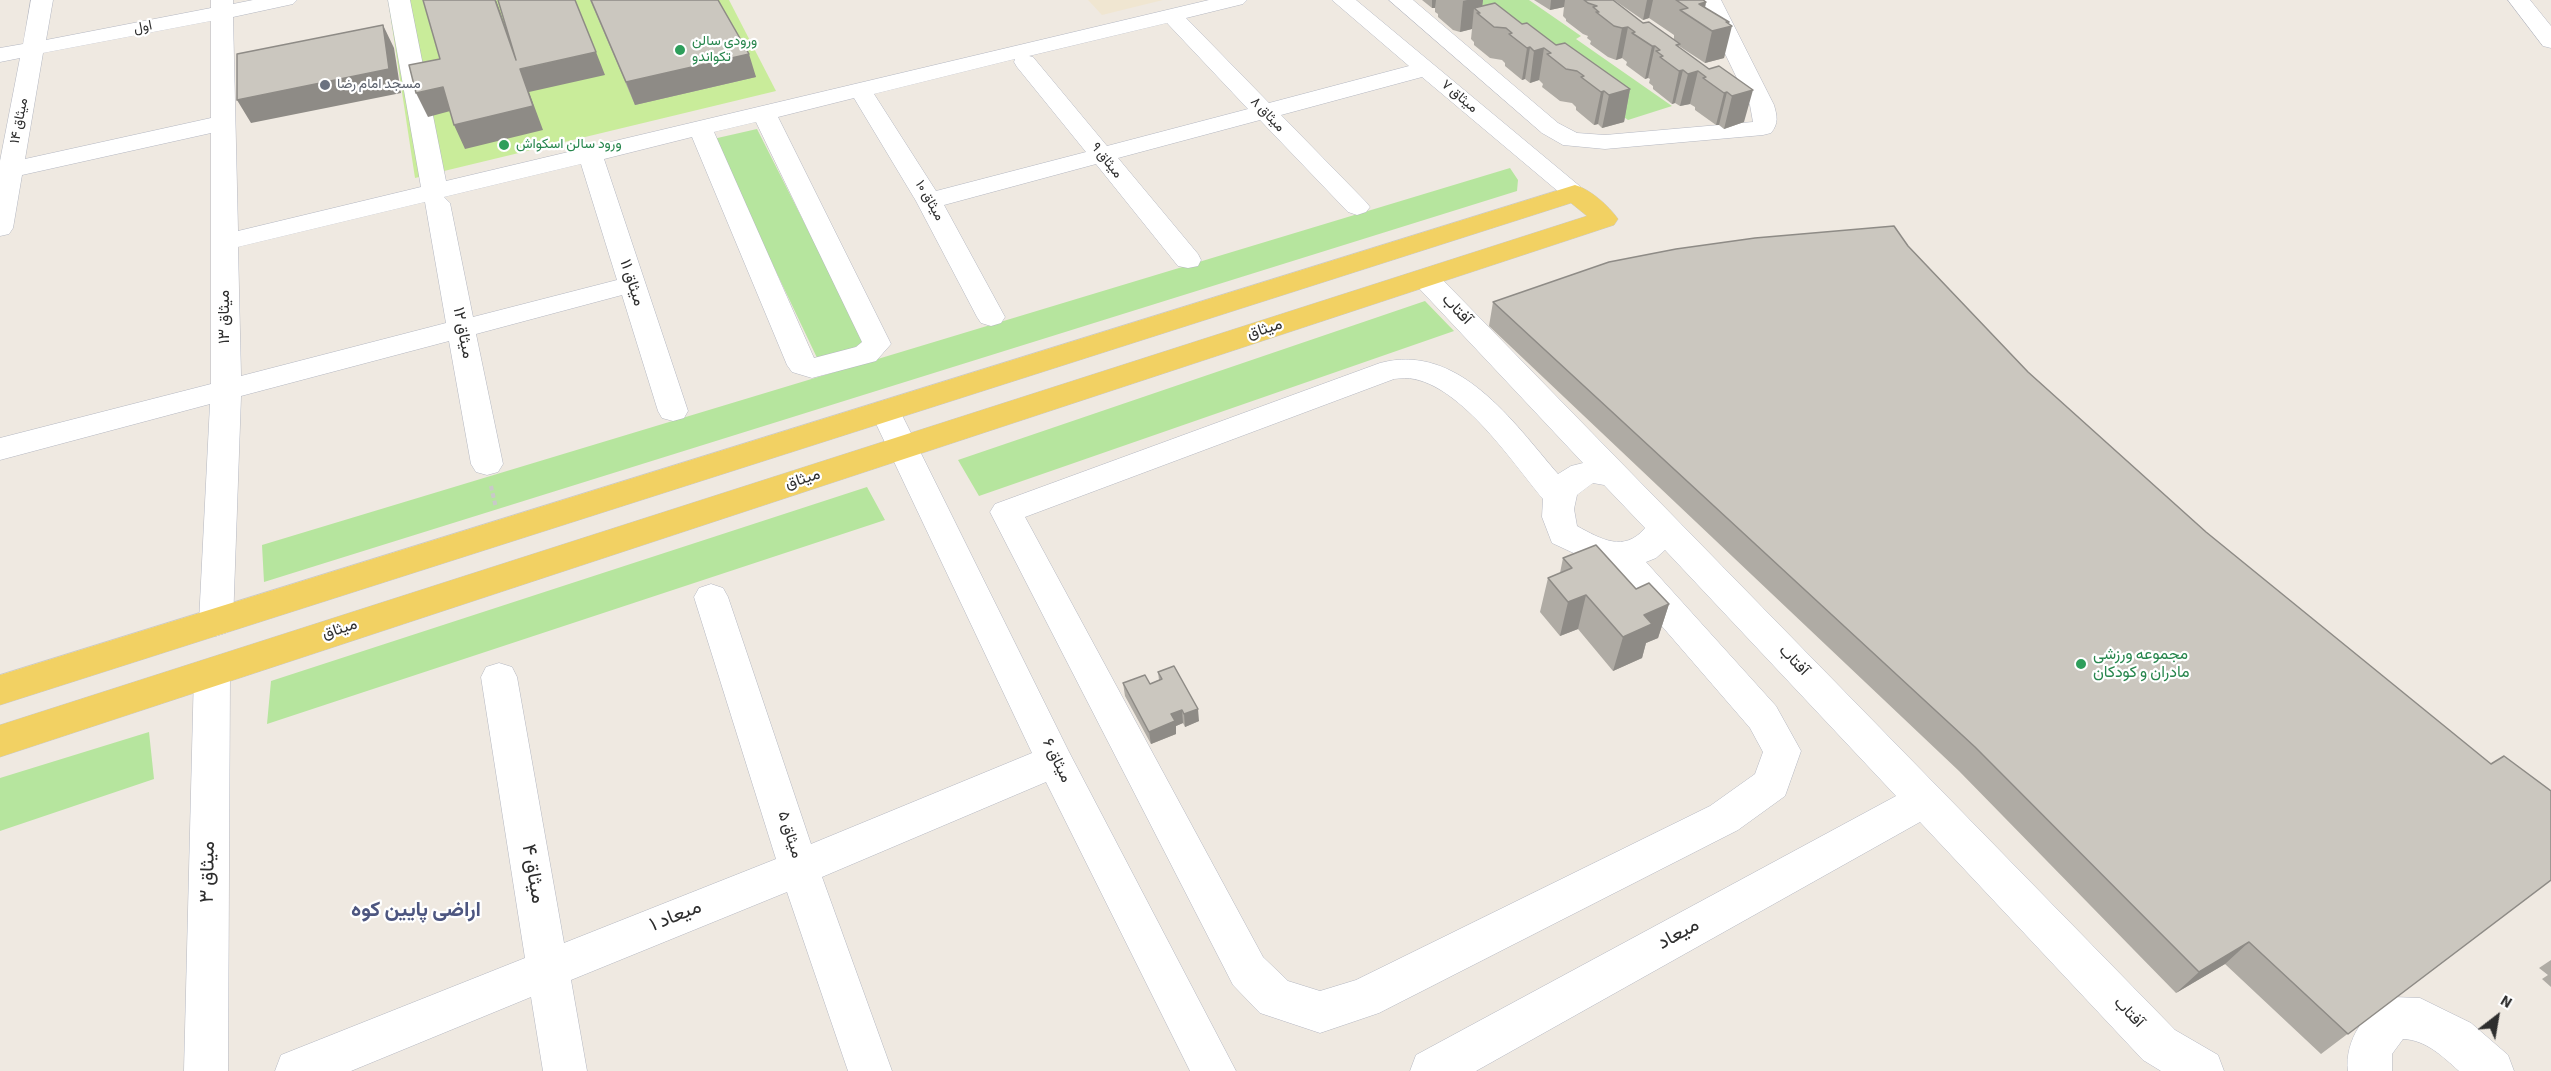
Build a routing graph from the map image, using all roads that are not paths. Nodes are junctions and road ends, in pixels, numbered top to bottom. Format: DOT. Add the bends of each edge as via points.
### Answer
graph roads {
  1 [pos="42,0"];
  2 [pos="286,0"];
  3 [pos="399,0"];
  4 [pos="1236,0"];
  5 [pos="1343,0"];
  6 [pos="1400,0"];
  7 [pos="1710,0"];
  8 [pos="2519,0"];
  9 [pos="222,6"];
  10 [pos="1178,23"];
  11 [pos="1440,35"];
  12 [pos="2551,41"];
  13 [pos="1396,45"];
  14 [pos="34,49"];
  15 [pos="0,55"];
  16 [pos="1025,62"];
  17 [pos="1426,69"];
  18 [pos="860,90"];
  19 [pos="1737,99"];
  20 [pos="1264,111"];
  21 [pos="764,113"];
  22 [pos="1766,118"];
  23 [pos="224,123"];
  24 [pos="700,128"];
  25 [pos="590,155"];
  26 [pos="1101,155"];
  27 [pos="6,171"];
  28 [pos="1575,194"];
  29 [pos="436,197"];
  30 [pos="929,201"];
  31 [pos="1357,207"];
  32 [pos="0,228"];
  33 [pos="224,242"];
  34 [pos="1188,260"];
  35 [pos="1425,278"];
  36 [pos="632,284"];
  37 [pos="990,316"];
  38 [pos="461,328"];
  39 [pos="226,390"];
  40 [pos="673,411"];
  41 [pos="885,411"];
  42 [pos="903,447"];
  43 [pos="0,449"];
  44 [pos="487,464"];
  45 [pos="1617,478"];
  46 [pos="1558,496"];
  47 [pos="1664,526"];
  48 [pos="1619,555"];
  49 [pos="711,597"];
  50 [pos="216,622"];
  51 [pos="212,672"];
  52 [pos="499,676"];
  53 [pos="0,690"];
  54 [pos="0,741"];
  55 [pos="1055,761"];
  56 [pos="1926,800"];
  57 [pos="799,868"];
  58 [pos="548,968"];
  59 [pos="206,1071"];
  60 [pos="297,1071"];
  61 [pos="565,1071"];
  62 [pos="870,1071"];
  63 [pos="1214,1071"];
  64 [pos="1432,1071"];
  65 [pos="2202,1071"];
  66 [pos="2370,1071"];
  67 [pos="2492,1071"];
  1 -- 14 [label="street, میثاق ۱۴"];
  2 -- 9 [label="street, اول"];
  3 -- 29 [label="street, میثاق ۱۲"];
  4 -- 18 [label="street"];
  5 -- 13 [label="street, میثاق ۷"];
  6 -- 11 [label="street"];
  7 -- 22 [label="street"];
  8 -- 12 [label="street"];
  9 -- 14 [label="street, اول"];
  9 -- 23 [label="street, میثاق ۱۳"];
  10 -- 20 [label="street, میثاق ۸"];
  11 -- 13 [label="street"];
  11 -- 22 [label="street" via="1550,128 1572,140 1605,142 1763,128"];
  13 -- 17 [label="street, میثاق ۷"];
  14 -- 15 [label="street, اول"];
  14 -- 27 [label="street, میثاق ۱۴"];
  16 -- 26 [label="street, میثاق ۹"];
  17 -- 20 [label="street"];
  17 -- 28 [label="street, میثاق ۷"];
  18 -- 21 [label="street"];
  18 -- 30 [label="street, میثاق ۱۰"];
  19 -- 22 [label="street"];
  20 -- 26 [label="street"];
  20 -- 31 [label="street, میثاق ۸"];
  21 -- 24 [label="street"];
  21 -- 24 [label="street" via="877,344 866,354 812,368 802,365"];
  23 -- 27 [label="street"];
  23 -- 33 [label="street, میثاق ۱۳"];
  24 -- 25 [label="street"];
  25 -- 29 [label="street"];
  25 -- 36 [label="street, میثاق ۱۱"];
  26 -- 30 [label="street"];
  26 -- 34 [label="street, میثاق ۹"];
  27 -- 32 [label="street, میثاق ۱۴"];
  28 -- 35 [label="main road, میثاق" via="1605,219"];
  28 -- 41 [label="main road"];
  29 -- 33 [label="street"];
  29 -- 38 [label="street, میثاق ۱۲"];
  30 -- 37 [label="street, میثاق ۱۰"];
  33 -- 39 [label="street, میثاق ۱۳"];
  35 -- 42 [label="main road, میثاق"];
  35 -- 45 [label="street, آفتاب"];
  36 -- 38 [label="street"];
  36 -- 40 [label="street, میثاق ۱۱"];
  38 -- 39 [label="street"];
  38 -- 44 [label="street, میثاق ۱۲"];
  39 -- 43 [label="street"];
  39 -- 50 [label="street, میثاق ۱۳"];
  41 -- 42 [label="street, میثاق ۶"];
  41 -- 50 [label="main road"];
  42 -- 51 [label="main road, میثاق"];
  42 -- 55 [label="street, میثاق ۶"];
  45 -- 46 [label="street" via="1589,472 1569,481"];
  45 -- 47 [label="street, آفتاب"];
  46 -- 48 [label="street" via="1558,517 1564,534 1588,547"];
  46 -- 48 [label="street" via="1474,400 1454,383 1432,372 1407,368 1390,370 1006,512 1248,971 1275,998 1320,1012 1364,998 1724,818 1771,784 1782,751 1763,717"];
  47 -- 48 [label="street" via="1641,551"];
  47 -- 56 [label="street, آفتاب"];
  49 -- 57 [label="street, میثاق ۵"];
  50 -- 51 [label="main road"];
  50 -- 53 [label="main road"];
  51 -- 54 [label="main road, میثاق"];
  51 -- 59 [label="street, میثاق ۳"];
  52 -- 58 [label="street, میثاق ۴"];
  55 -- 57 [label="street, میعاد ۱"];
  55 -- 63 [label="street, میثاق ۶"];
  56 -- 64 [label="street, میعاد"];
  56 -- 65 [label="street, آفتاب" via="2159,1045"];
  57 -- 58 [label="street, میعاد ۱"];
  57 -- 62 [label="street, میثاق ۵"];
  58 -- 60 [label="street, میعاد ۱"];
  58 -- 61 [label="street, میثاق ۴"];
  66 -- 67 [label="street" via="2374,1040 2393,1018 2420,1019 2455,1038"];
}
